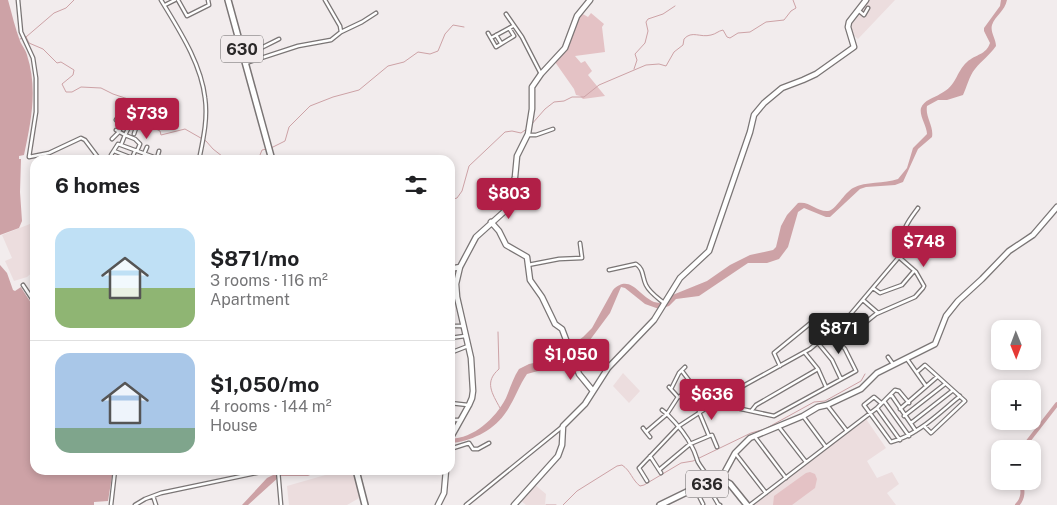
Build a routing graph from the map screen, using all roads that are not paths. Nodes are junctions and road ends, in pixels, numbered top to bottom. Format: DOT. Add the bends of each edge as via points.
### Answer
graph roads {
  1 [pos="18,0"];
  2 [pos="161,0"];
  3 [pos="176,0"];
  4 [pos="208,0"];
  5 [pos="228,0"];
  6 [pos="325,0"];
  7 [pos="590,0"];
  8 [pos="861,0"];
  9 [pos="866,0"];
  10 [pos="164,6"];
  11 [pos="860,8"];
  12 [pos="868,8"];
  13 [pos="376,13"];
  14 [pos="506,14"];
  15 [pos="513,26"];
  16 [pos="509,28"];
  17 [pos="341,32"];
  18 [pos="488,34"];
  19 [pos="496,35"];
  20 [pos="491,38"];
  21 [pos="280,39"];
  22 [pos="501,43"];
  23 [pos="244,56"];
  24 [pos="246,63"];
  25 [pos="541,74"];
  26 [pos="123,120"];
  27 [pos="121,126"];
  28 [pos="128,129"];
  29 [pos="553,129"];
  30 [pos="117,131"];
  31 [pos="134,134"];
  32 [pos="528,135"];
  33 [pos="126,136"];
  34 [pos="112,139"];
  35 [pos="122,145"];
  36 [pos="147,147"];
  37 [pos="114,151"];
  38 [pos="136,151"];
  39 [pos="159,151"];
  40 [pos="144,154"];
  41 [pos="39,155"];
  42 [pos="96,155"];
  43 [pos="112,155"];
  44 [pos="124,155"];
  45 [pos="134,155"];
  46 [pos="147,155"];
  47 [pos="158,155"];
  48 [pos="200,155"];
  49 [pos="271,155"];
  50 [pos="30,157"];
  51 [pos="1057,207"];
  52 [pos="918,208"];
  53 [pos="491,222"];
  54 [pos="580,243"];
  55 [pos="899,257"];
  56 [pos="528,265"];
  57 [pos="460,267"];
  58 [pos="455,268"];
  59 [pos="609,270"];
  60 [pos="914,270"];
  61 [pos="24,285"];
  62 [pos="873,288"];
  63 [pos="30,295"];
  64 [pos="863,300"];
  65 [pos="664,304"];
  66 [pos="878,313"];
  67 [pos="455,326"];
  68 [pos="464,326"];
  69 [pos="830,332"];
  70 [pos="466,336"];
  71 [pos="455,337"];
  72 [pos="818,343"];
  73 [pos="840,343"];
  74 [pos="468,346"];
  75 [pos="455,351"];
  76 [pos="805,353"];
  77 [pos="888,357"];
  78 [pos="907,359"];
  79 [pos="780,366"];
  80 [pos="894,366"];
  81 [pos="685,367"];
  82 [pos="818,369"];
  83 [pos="682,370"];
  84 [pos="916,372"];
  85 [pos="937,377"];
  86 [pos="841,379"];
  87 [pos="945,384"];
  88 [pos="926,386"];
  89 [pos="826,387"];
  90 [pos="593,391"];
  91 [pos="952,391"];
  92 [pos="726,396"];
  93 [pos="890,396"];
  94 [pos="960,396"];
  95 [pos="678,397"];
  96 [pos="883,402"];
  97 [pos="909,403"];
  98 [pos="455,404"];
  99 [pos="827,404"];
  100 [pos="469,405"];
  101 [pos="877,408"];
  102 [pos="900,409"];
  103 [pos="662,410"];
  104 [pos="752,411"];
  105 [pos="700,412"];
  106 [pos="870,413"];
  107 [pos="667,414"];
  108 [pos="803,416"];
  109 [pos="904,416"];
  110 [pos="455,420"];
  111 [pos="460,420"];
  112 [pos="911,423"];
  113 [pos="564,426"];
  114 [pos="679,426"];
  115 [pos="924,426"];
  116 [pos="779,427"];
  117 [pos="643,428"];
  118 [pos="455,429"];
  119 [pos="847,431"];
  120 [pos="916,431"];
  121 [pos="646,432"];
  122 [pos="709,436"];
  123 [pos="754,436"];
  124 [pos="909,436"];
  125 [pos="650,437"];
  126 [pos="900,440"];
  127 [pos="489,443"];
  128 [pos="690,444"];
  129 [pos="455,447"];
  130 [pos="717,447"];
  131 [pos="826,447"];
  132 [pos="735,453"];
  133 [pos="650,456"];
  134 [pos="806,462"];
  135 [pos="114,475"];
  136 [pos="246,475"];
  137 [pos="279,475"];
  138 [pos="357,475"];
  139 [pos="446,475"];
  140 [pos="786,478"];
  141 [pos="721,479"];
  142 [pos="647,481"];
  143 [pos="709,483"];
  144 [pos="695,488"];
  145 [pos="766,493"];
  146 [pos="154,496"];
  147 [pos="472,501"];
  148 [pos="703,504"];
  149 [pos="111,505"];
  150 [pos="135,505"];
  151 [pos="156,505"];
  152 [pos="281,505"];
  153 [pos="365,505"];
  154 [pos="438,505"];
  155 [pos="466,505"];
  156 [pos="474,505"];
  157 [pos="514,505"];
  158 [pos="660,505"];
  159 [pos="719,505"];
  160 [pos="748,505"];
  1 -- 50 [label="street" via="21,32 33,58 36,87"];
  2 -- 10 [label="street"];
  3 -- 4 [label="street" via="187,16 209,4"];
  3 -- 10 [label="street"];
  5 -- 23 [label="main road, 630"];
  6 -- 17 [label="street"];
  7 -- 25 [label="street" via="577,16 565,48"];
  8 -- 11 [label="street"];
  9 -- 11 [label="street"];
  10 -- 48 [label="street" via="202,80 206,99"];
  11 -- 12 [label="street" via="864,15"];
  11 -- 65 [label="street" via="848,25 854,48 816,74 782,88 754,115 712,246 680,278"];
  13 -- 17 [label="street"];
  14 -- 15 [label="street"];
  15 -- 16 [label="street"];
  15 -- 25 [label="street"];
  16 -- 19 [label="street"];
  16 -- 22 [label="street" via="514,36"];
  17 -- 24 [label="street" via="327,42 302,45"];
  18 -- 20 [label="street"];
  19 -- 20 [label="street"];
  19 -- 22 [label="street"];
  20 -- 22 [label="street" via="496,47"];
  21 -- 23 [label="street"];
  23 -- 24 [label="main road, 630"];
  24 -- 49 [label="main road, 630"];
  25 -- 32 [label="street" via="532,87"];
  26 -- 27 [label="street"];
  26 -- 27 [label="street" via="117,117"];
  26 -- 31 [label="street" via="137,126"];
  27 -- 30 [label="street"];
  28 -- 33 [label="street"];
  29 -- 32 [label="street"];
  30 -- 33 [label="street"];
  30 -- 34 [label="street"];
  32 -- 53 [label="street" via="517,156 506,210"];
  33 -- 35 [label="street"];
  33 -- 38 [label="street" via="140,144"];
  35 -- 37 [label="street" via="117,145"];
  35 -- 38 [label="street"];
  36 -- 40 [label="street"];
  37 -- 43 [label="street"];
  37 -- 44 [label="street"];
  38 -- 40 [label="street"];
  38 -- 45 [label="street"];
  39 -- 47 [label="street"];
  40 -- 46 [label="street"];
  41 -- 42 [label="street" via="81,138"];
  51 -- 78 [label="street" via="1033,235 1009,251 958,301 946,316 936,342"];
  52 -- 55 [label="street" via="907,223 903,236 910,244"];
  53 -- 56 [label="street" via="506,245 527,256"];
  53 -- 57 [label="street" via="473,241"];
  54 -- 56 [label="street" via="582,258"];
  55 -- 60 [label="street"];
  55 -- 62 [label="street"];
  56 -- 90 [label="street" via="530,280 555,324 563,330 579,374"];
  57 -- 58 [label="street"];
  57 -- 68 [label="street" via="456,291"];
  59 -- 65 [label="street" via="636,264 642,269 650,291"];
  60 -- 62 [label="street" via="902,285 880,293"];
  60 -- 66 [label="street" via="924,286 918,294"];
  61 -- 63 [label="street"];
  62 -- 64 [label="street"];
  64 -- 66 [label="street"];
  64 -- 69 [label="street"];
  65 -- 90 [label="street" via="652,322 608,368"];
  66 -- 73 [label="street"];
  67 -- 68 [label="street"];
  68 -- 70 [label="street"];
  69 -- 72 [label="street"];
  69 -- 73 [label="street"];
  69 -- 79 [label="street" via="816,318 774,353"];
  70 -- 71 [label="street"];
  70 -- 74 [label="street"];
  72 -- 76 [label="street"];
  72 -- 86 [label="street" via="832,360"];
  73 -- 86 [label="street" via="856,371"];
  74 -- 75 [label="street"];
  74 -- 100 [label="street" via="473,391"];
  76 -- 79 [label="street"];
  76 -- 82 [label="street"];
  77 -- 80 [label="street"];
  78 -- 80 [label="street"];
  78 -- 84 [label="street"];
  79 -- 92 [label="street"];
  80 -- 99 [label="street" via="877,373 861,389"];
  81 -- 83 [label="street"];
  82 -- 89 [label="street"];
  82 -- 104 [label="street" via="756,405"];
  83 -- 95 [label="street" via="670,388"];
  83 -- 95 [label="street" via="691,386"];
  84 -- 85 [label="street" via="925,365"];
  84 -- 88 [label="street"];
  85 -- 87 [label="street"];
  85 -- 88 [label="street"];
  86 -- 89 [label="street"];
  87 -- 91 [label="street"];
  87 -- 109 [label="street"];
  88 -- 97 [label="street"];
  89 -- 104 [label="street" via="774,416"];
  90 -- 113 [label="street"];
  91 -- 94 [label="street"];
  91 -- 112 [label="street"];
  92 -- 104 [label="street" via="732,407"];
  92 -- 105 [label="street"];
  93 -- 96 [label="street"];
  93 -- 97 [label="street" via="898,390"];
  93 -- 102 [label="street"];
  94 -- 115 [label="street"];
  94 -- 115 [label="street" via="965,403 931,433"];
  95 -- 107 [label="street"];
  96 -- 101 [label="street"];
  96 -- 106 [label="street" via="874,397 866,402 864,405"];
  96 -- 124 [label="street"];
  97 -- 102 [label="street"];
  98 -- 100 [label="street"];
  99 -- 108 [label="street"];
  99 -- 119 [label="street"];
  100 -- 111 [label="street"];
  101 -- 106 [label="street"];
  101 -- 126 [label="street"];
  102 -- 109 [label="street"];
  103 -- 107 [label="street"];
  105 -- 114 [label="street"];
  105 -- 122 [label="street"];
  106 -- 119 [label="street"];
  106 -- 126 [label="street" via="891,442"];
  107 -- 114 [label="street"];
  107 -- 121 [label="street"];
  108 -- 116 [label="street"];
  108 -- 131 [label="street"];
  109 -- 112 [label="street"];
  110 -- 111 [label="street"];
  111 -- 118 [label="street"];
  112 -- 120 [label="street"];
  113 -- 147 [label="street"];
  113 -- 157 [label="street" via="558,456"];
  114 -- 128 [label="street"];
  114 -- 133 [label="street"];
  115 -- 120 [label="street"];
  116 -- 123 [label="street"];
  116 -- 134 [label="street"];
  117 -- 121 [label="street"];
  119 -- 131 [label="street"];
  120 -- 124 [label="street"];
  121 -- 125 [label="street"];
  122 -- 128 [label="street"];
  122 -- 130 [label="street" via="712,435"];
  123 -- 132 [label="street"];
  123 -- 140 [label="street"];
  124 -- 126 [label="street"];
  127 -- 129 [label="street" via="478,449 469,442"];
  128 -- 133 [label="street" via="660,471"];
  128 -- 143 [label="street"];
  131 -- 134 [label="street"];
  132 -- 141 [label="street"];
  132 -- 145 [label="street"];
  133 -- 142 [label="street" via="639,468"];
  134 -- 140 [label="street"];
  135 -- 149 [label="street"];
  136 -- 146 [label="street"];
  137 -- 152 [label="street"];
  138 -- 153 [label="main road"];
  139 -- 154 [label="street" via="444,493"];
  140 -- 145 [label="street"];
  141 -- 143 [label="main road, 636"];
  141 -- 160 [label="main road, 636" via="730,484"];
  143 -- 144 [label="main road, 636"];
  143 -- 159 [label="street"];
  144 -- 148 [label="street"];
  144 -- 158 [label="main road, 636"];
  145 -- 160 [label="street"];
  146 -- 150 [label="street"];
  146 -- 151 [label="street"];
  147 -- 155 [label="street"];
  147 -- 156 [label="street"];
}
